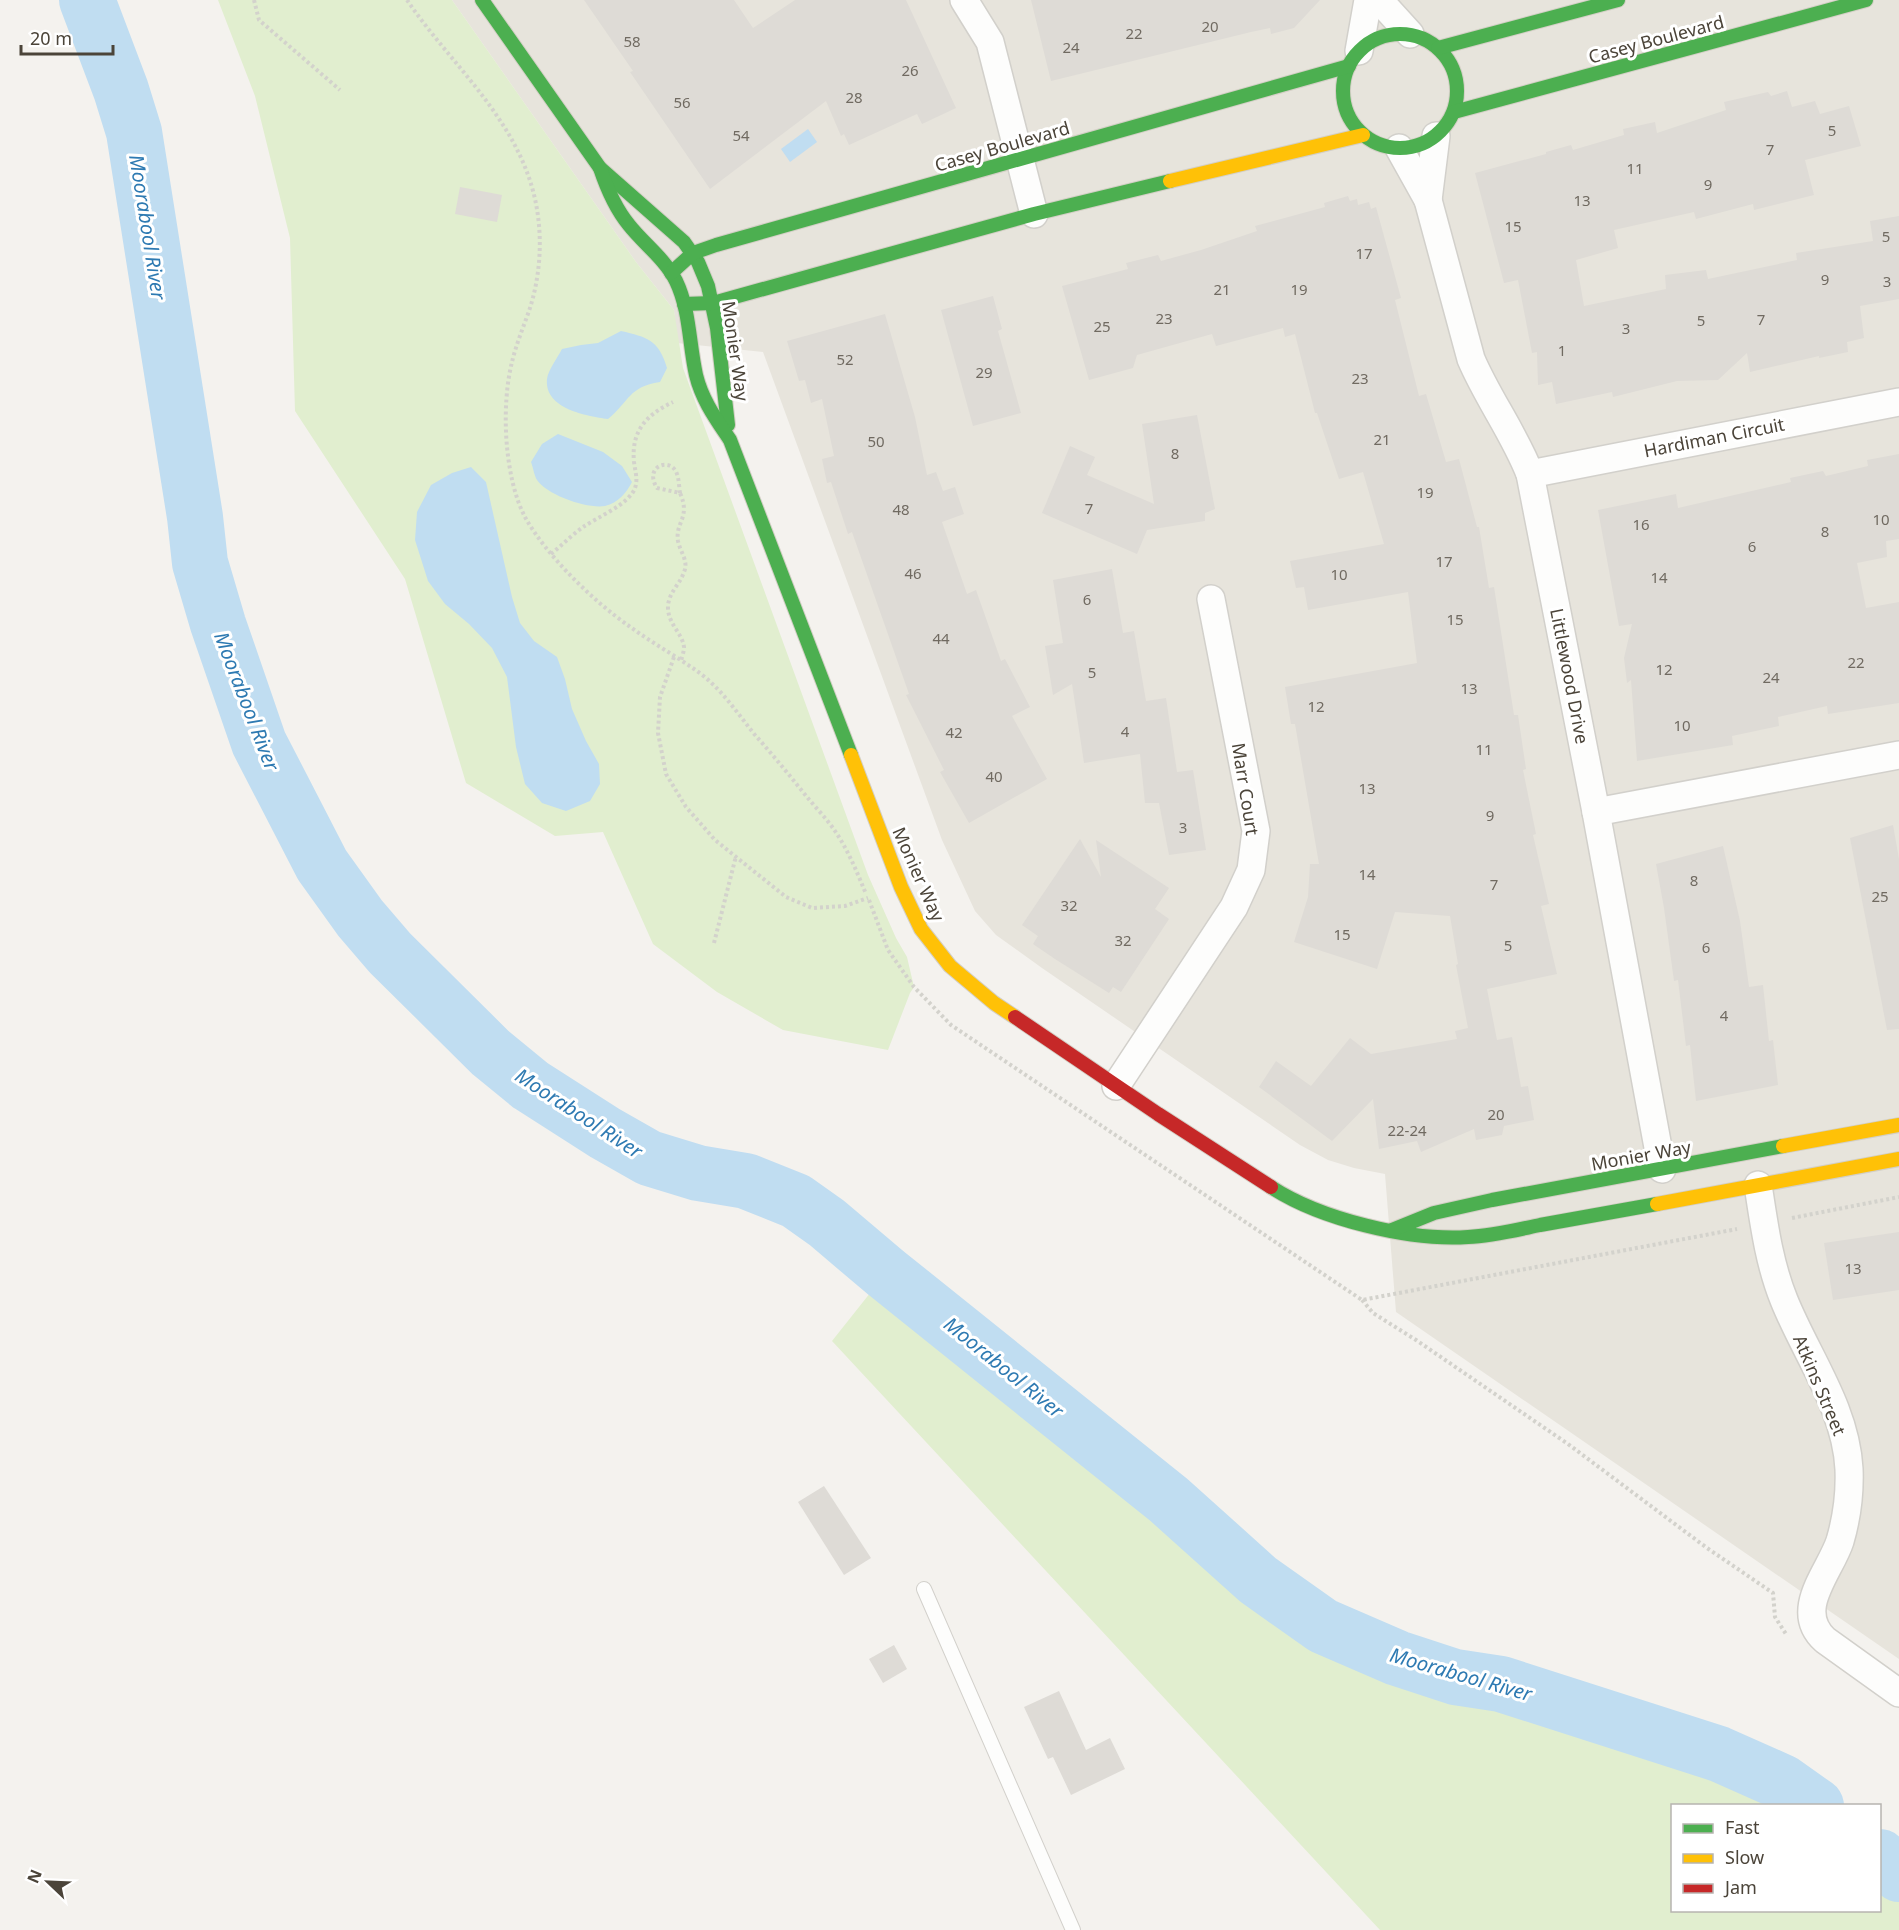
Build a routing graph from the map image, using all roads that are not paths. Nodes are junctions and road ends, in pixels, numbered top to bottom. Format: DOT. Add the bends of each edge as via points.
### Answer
graph roads {
  1 [pos="482,0"];
  2 [pos="964,0"];
  3 [pos="1368,0"];
  4 [pos="1379,0"];
  5 [pos="1618,0"];
  6 [pos="1866,0"];
  7 [pos="1410,34"];
  8 [pos="1438,48"];
  9 [pos="1354,58"];
  10 [pos="1454,112"];
  11 [pos="1363,135"];
  12 [pos="1436,136"];
  13 [pos="1399,148"];
  14 [pos="1021,160"];
  15 [pos="600,168"];
  16 [pos="1428,200"];
  17 [pos="1034,214"];
  18 [pos="693,253"];
  19 [pos="671,273"];
  20 [pos="712,303"];
  21 [pos="684,304"];
  22 [pos="1899,402"];
  23 [pos="730,440"];
  24 [pos="1530,474"];
  25 [pos="1211,599"];
  26 [pos="1899,755"];
  27 [pos="1596,812"];
  28 [pos="1116,1086"];
  29 [pos="1899,1125"];
  30 [pos="1899,1159"];
  31 [pos="1755,1168"];
  32 [pos="1665,1185"];
  33 [pos="1392,1230"];
  34 [pos="924,1589"];
  35 [pos="1899,1693"];
  36 [pos="1073,1930"];
  1 -- 15 [label="street, Monier Way"];
  2 -- 14 [label="street" via="990,42"];
  3 -- 9 [label="street"];
  4 -- 7 [label="street"];
  5 -- 8 [label="street"];
  6 -- 10 [label="street, Casey Boulevard"];
  7 -- 8 [label="street"];
  7 -- 9 [label="street" via="1374,40"];
  8 -- 10 [label="street" via="1452,66 1457,84"];
  9 -- 11 [label="street" via="1343,83 1344,101 1350,120"];
  9 -- 14 [label="street, Casey Boulevard"];
  10 -- 12 [label="street"];
  11 -- 13 [label="street" via="1380,145"];
  11 -- 17 [label="street"];
  12 -- 13 [label="street" via="1418,146"];
  12 -- 16 [label="street, Littlewood Drive"];
  13 -- 16 [label="street, Littlewood Drive"];
  14 -- 17 [label="street"];
  14 -- 18 [label="street, Casey Boulevard"];
  15 -- 18 [label="street, Monier Way"];
  15 -- 19 [label="street, Monier Way" via="622,217"];
  16 -- 24 [label="street, Littlewood Drive" via="1471,359"];
  17 -- 20 [label="street"];
  18 -- 19 [label="street, Casey Boulevard"];
  18 -- 20 [label="street, Monier Way"];
  19 -- 21 [label="street, Monier Way"];
  20 -- 21 [label="street"];
  20 -- 23 [label="street, Monier Way"];
  21 -- 23 [label="street, Monier Way" via="700,390"];
  22 -- 24 [label="street, Hardiman Circuit"];
  23 -- 28 [label="street, Monier Way" via="901,887 921,929 950,966 994,1003"];
  24 -- 27 [label="street, Littlewood Drive"];
  25 -- 28 [label="street, Marr Court" via="1256,831 1251,870 1233,907"];
  26 -- 27 [label="street"];
  27 -- 32 [label="street, Littlewood Drive"];
  28 -- 33 [label="street, Monier Way" via="1288,1198 1341,1221"];
  29 -- 31 [label="street, Monier Way"];
  30 -- 31 [label="street, Monier Way"];
  31 -- 32 [label="street, Monier Way"];
  31 -- 32 [label="street, Monier Way"];
  31 -- 35 [label="street, Atkins Street" via="1776,1280 1832,1402 1848,1466 1846,1517 1839,1543 1813,1599 1812,1619 1825,1640"];
  32 -- 33 [label="street, Monier Way" via="1467,1205"];
  32 -- 33 [label="street, Monier Way" via="1482,1236 1440,1239"];
  34 -- 36 [label="lane"];
}
